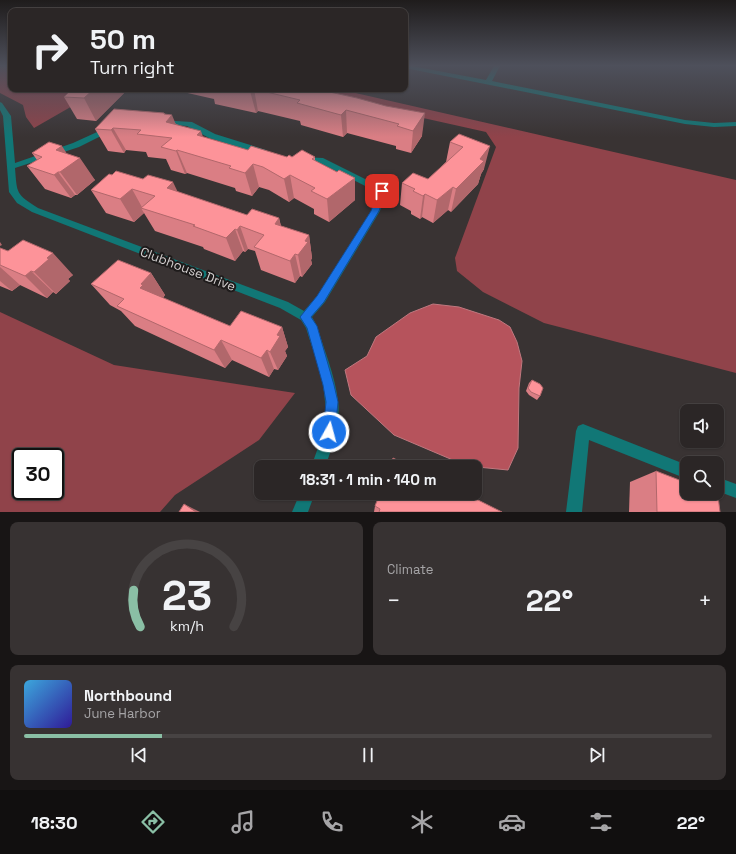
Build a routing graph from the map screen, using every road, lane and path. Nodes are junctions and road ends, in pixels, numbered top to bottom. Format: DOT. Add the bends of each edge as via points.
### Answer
graph roads {
  1 [pos="527,90"];
  2 [pos="0,104"];
  3 [pos="154,121"];
  4 [pos="120,124"];
  5 [pos="736,124"];
  6 [pos="4,144"];
  7 [pos="273,155"];
  8 [pos="294,158"];
  9 [pos="11,167"];
  10 [pos="305,317"];
  11 [pos="321,460"];
  12 [pos="680,469"];
  13 [pos="724,487"];
  14 [pos="736,492"];
  15 [pos="305,500"];
  16 [pos="300,512"];
  17 [pos="574,512"];
  1 -- 5 [label="street" via="685,122"];
  2 -- 6 [label="street, Clubhouse Drive" via="6,116"];
  3 -- 7 [label="street" via="189,124 212,136"];
  4 -- 9 [label="street" via="76,145"];
  6 -- 9 [label="street, Clubhouse Drive"];
  8 -- 10 [label="street" via="320,160 382,191 371,218 321,299"];
  9 -- 10 [label="street, Clubhouse Drive" via="13,192 20,201 35,210 284,306"];
  10 -- 11 [label="street" via="318,346 332,402 327,443"];
  12 -- 17 [label="street" via="583,431"];
  13 -- 14 [label="street"];
  15 -- 16 [label="street"];
}
